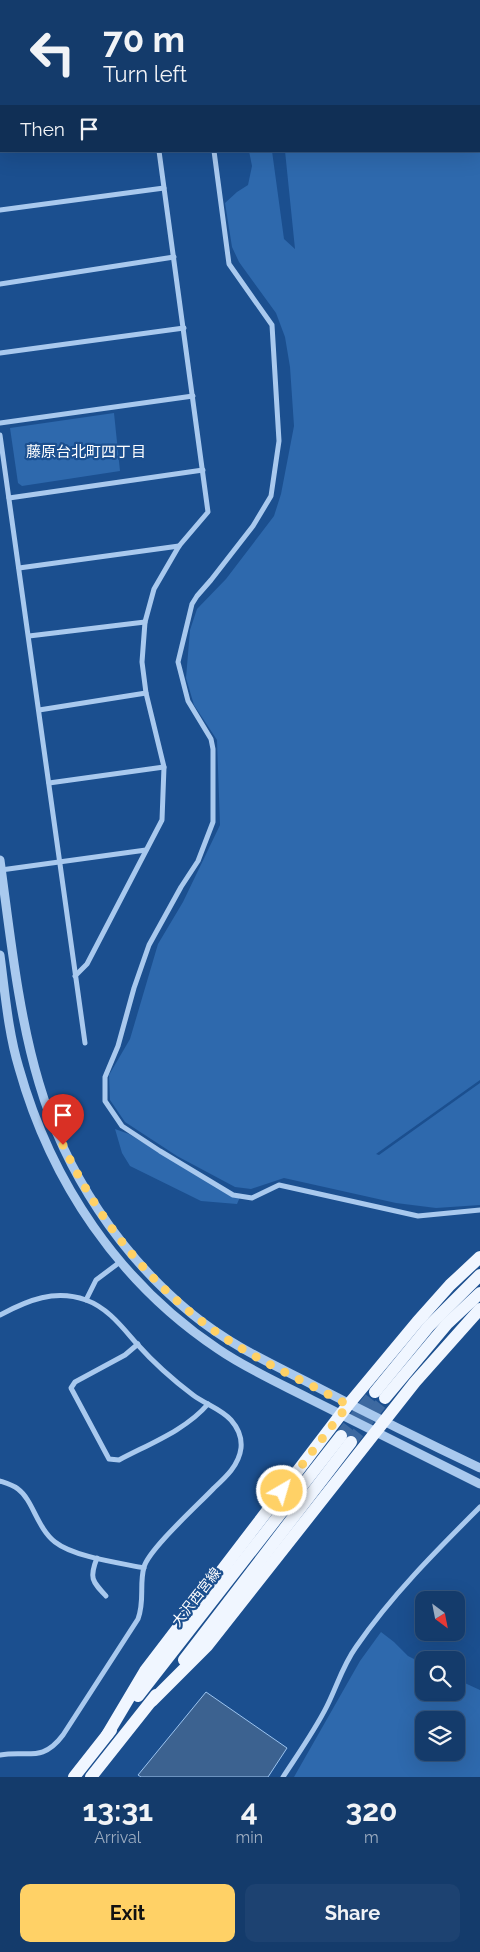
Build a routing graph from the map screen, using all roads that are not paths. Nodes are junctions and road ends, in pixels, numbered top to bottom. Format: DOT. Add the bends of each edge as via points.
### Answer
graph roads {
  1 [pos="159,152"];
  2 [pos="214,152"];
  3 [pos="164,188"];
  4 [pos="0,210"];
  5 [pos="174,257"];
  6 [pos="0,284"];
  7 [pos="184,328"];
  8 [pos="0,353"];
  9 [pos="194,396"];
  10 [pos="0,423"];
  11 [pos="0,436"];
  12 [pos="202,470"];
  13 [pos="9,498"];
  14 [pos="178,546"];
  15 [pos="19,568"];
  16 [pos="145,622"];
  17 [pos="29,636"];
  18 [pos="146,693"];
  19 [pos="39,710"];
  20 [pos="164,767"];
  21 [pos="49,783"];
  22 [pos="146,850"];
  23 [pos="59,861"];
  24 [pos="0,867"];
  25 [pos="0,955"];
  26 [pos="75,976"];
  27 [pos="85,1043"];
  28 [pos="480,1210"];
  29 [pos="480,1257"];
  30 [pos="120,1262"];
  31 [pos="480,1275"];
  32 [pos="480,1293"];
  33 [pos="86,1300"];
  34 [pos="480,1309"];
  35 [pos="0,1315"];
  36 [pos="138,1344"];
  37 [pos="208,1404"];
  38 [pos="344,1410"];
  39 [pos="384,1422"];
  40 [pos="375,1432"];
  41 [pos="480,1468"];
  42 [pos="0,1481"];
  43 [pos="480,1484"];
  44 [pos="480,1508"];
  45 [pos="97,1558"];
  46 [pos="144,1568"];
  47 [pos="106,1596"];
  48 [pos="152,1701"];
  49 [pos="107,1735"];
  50 [pos="0,1755"];
  51 [pos="74,1777"];
  52 [pos="91,1777"];
  53 [pos="283,1777"];
  1 -- 3 [label="street"];
  2 -- 28 [label="street" via="228,264 272,325 279,441 271,496 253,526 192,604 178,662 188,701 211,739 213,822 198,862 149,944 118,1046 105,1077 105,1101 122,1126 233,1195 252,1198 280,1184 418,1216"];
  3 -- 4 [label="street"];
  3 -- 5 [label="street"];
  5 -- 6 [label="street"];
  5 -- 7 [label="street"];
  7 -- 8 [label="street"];
  7 -- 9 [label="street"];
  9 -- 10 [label="street"];
  9 -- 12 [label="street"];
  11 -- 13 [label="street"];
  12 -- 13 [label="street"];
  12 -- 14 [label="street" via="208,512"];
  13 -- 15 [label="street"];
  14 -- 15 [label="street"];
  14 -- 16 [label="street" via="154,589"];
  15 -- 17 [label="street"];
  16 -- 17 [label="street"];
  16 -- 18 [label="street" via="142,662"];
  17 -- 19 [label="street"];
  18 -- 19 [label="street"];
  18 -- 20 [label="street"];
  19 -- 21 [label="street"];
  20 -- 21 [label="street"];
  20 -- 22 [label="street" via="162,820"];
  21 -- 23 [label="street"];
  22 -- 23 [label="street"];
  22 -- 26 [label="street" via="87,964"];
  23 -- 24 [label="street"];
  23 -- 26 [label="street"];
  24 -- 38 [label="street" via="27,1036 39,1084 75,1171 96,1207 146,1271 192,1314 224,1338"];
  25 -- 30 [label="street" via="18,1066 42,1135 74,1198"];
  26 -- 27 [label="street"];
  29 -- 38 [label="main road" via="417,1322"];
  30 -- 33 [label="street" via="96,1280"];
  30 -- 38 [label="street" via="160,1304 219,1350 250,1368"];
  31 -- 32 [label="main road" via="429,1326 380,1395"];
  33 -- 35 [label="street" via="47,1296 22,1303"];
  33 -- 36 [label="street" via="111,1315"];
  34 -- 39 [label="main road"];
  36 -- 37 [label="street" via="176,1382"];
  36 -- 37 [label="street" via="75,1382 71,1390 109,1459 119,1460 187,1424"];
  37 -- 46 [label="street" via="235,1426 241,1440 239,1456 230,1473 157,1547"];
  38 -- 39 [label="street"];
  38 -- 40 [label="street"];
  38 -- 49 [label="main road" via="145,1671"];
  39 -- 40 [label="main road"];
  39 -- 41 [label="street"];
  40 -- 43 [label="street"];
  40 -- 48 [label="main road" via="207,1646"];
  42 -- 45 [label="street" via="24,1495 39,1524 56,1543"];
  44 -- 53 [label="street" via="390,1603 356,1648 326,1708"];
  45 -- 46 [label="street"];
  45 -- 47 [label="street" via="92,1570 93,1580"];
  46 -- 50 [label="street" via="138,1619 63,1735 51,1748 37,1754"];
  48 -- 49 [label="main road, 大沢西宮線" via="346,1439"];
  48 -- 52 [label="main road, 大沢西宮線"];
  49 -- 51 [label="main road, 大沢西宮線"];
}
